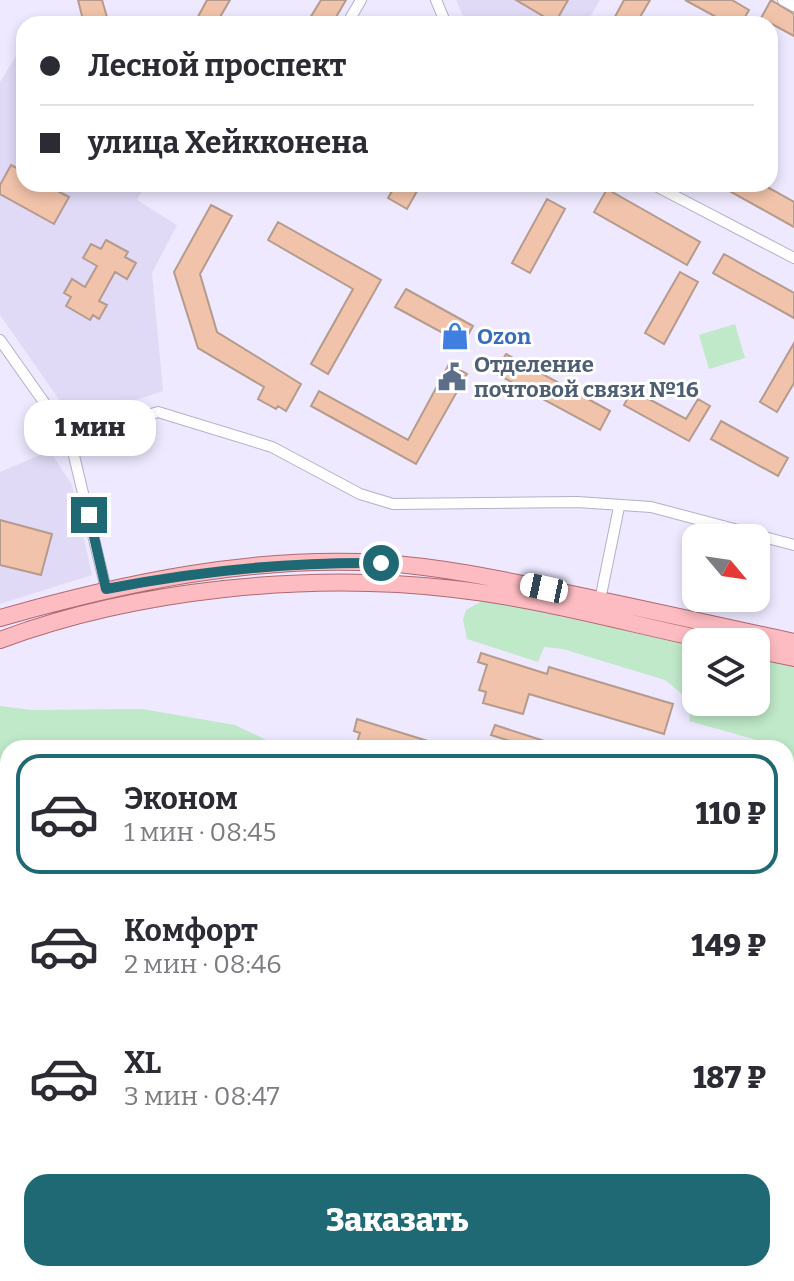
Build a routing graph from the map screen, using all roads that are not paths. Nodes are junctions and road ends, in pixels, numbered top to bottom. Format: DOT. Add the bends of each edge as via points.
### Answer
graph roads {
  1 [pos="783,0"];
  2 [pos="794,6"];
  3 [pos="667,192"];
  4 [pos="794,258"];
  5 [pos="0,340"];
  6 [pos="70,439"];
  7 [pos="619,507"];
  8 [pos="794,545"];
  9 [pos="459,571"];
  10 [pos="106,589"];
  11 [pos="456,589"];
  12 [pos="600,600"];
  13 [pos="0,618"];
  14 [pos="682,635"];
  15 [pos="0,640"];
  16 [pos="794,642"];
  17 [pos="770,653"];
  18 [pos="794,658"];
  1 -- 2 [label="street"];
  3 -- 4 [label="street"];
  5 -- 6 [label="street"];
  6 -- 7 [label="street" via="158,412 272,447 360,494 393,504 577,502"];
  6 -- 10 [label="street"];
  7 -- 8 [label="street" via="651,507"];
  7 -- 12 [label="street"];
  9 -- 10 [label="main road" via="326,563 178,576"];
  9 -- 11 [label="main road"];
  9 -- 12 [label="main road"];
  10 -- 13 [label="main road"];
  11 -- 14 [label="main road"];
  11 -- 15 [label="main road" via="385,583 231,589 153,599"];
  12 -- 16 [label="main road"];
  17 -- 18 [label="main road"];
}
